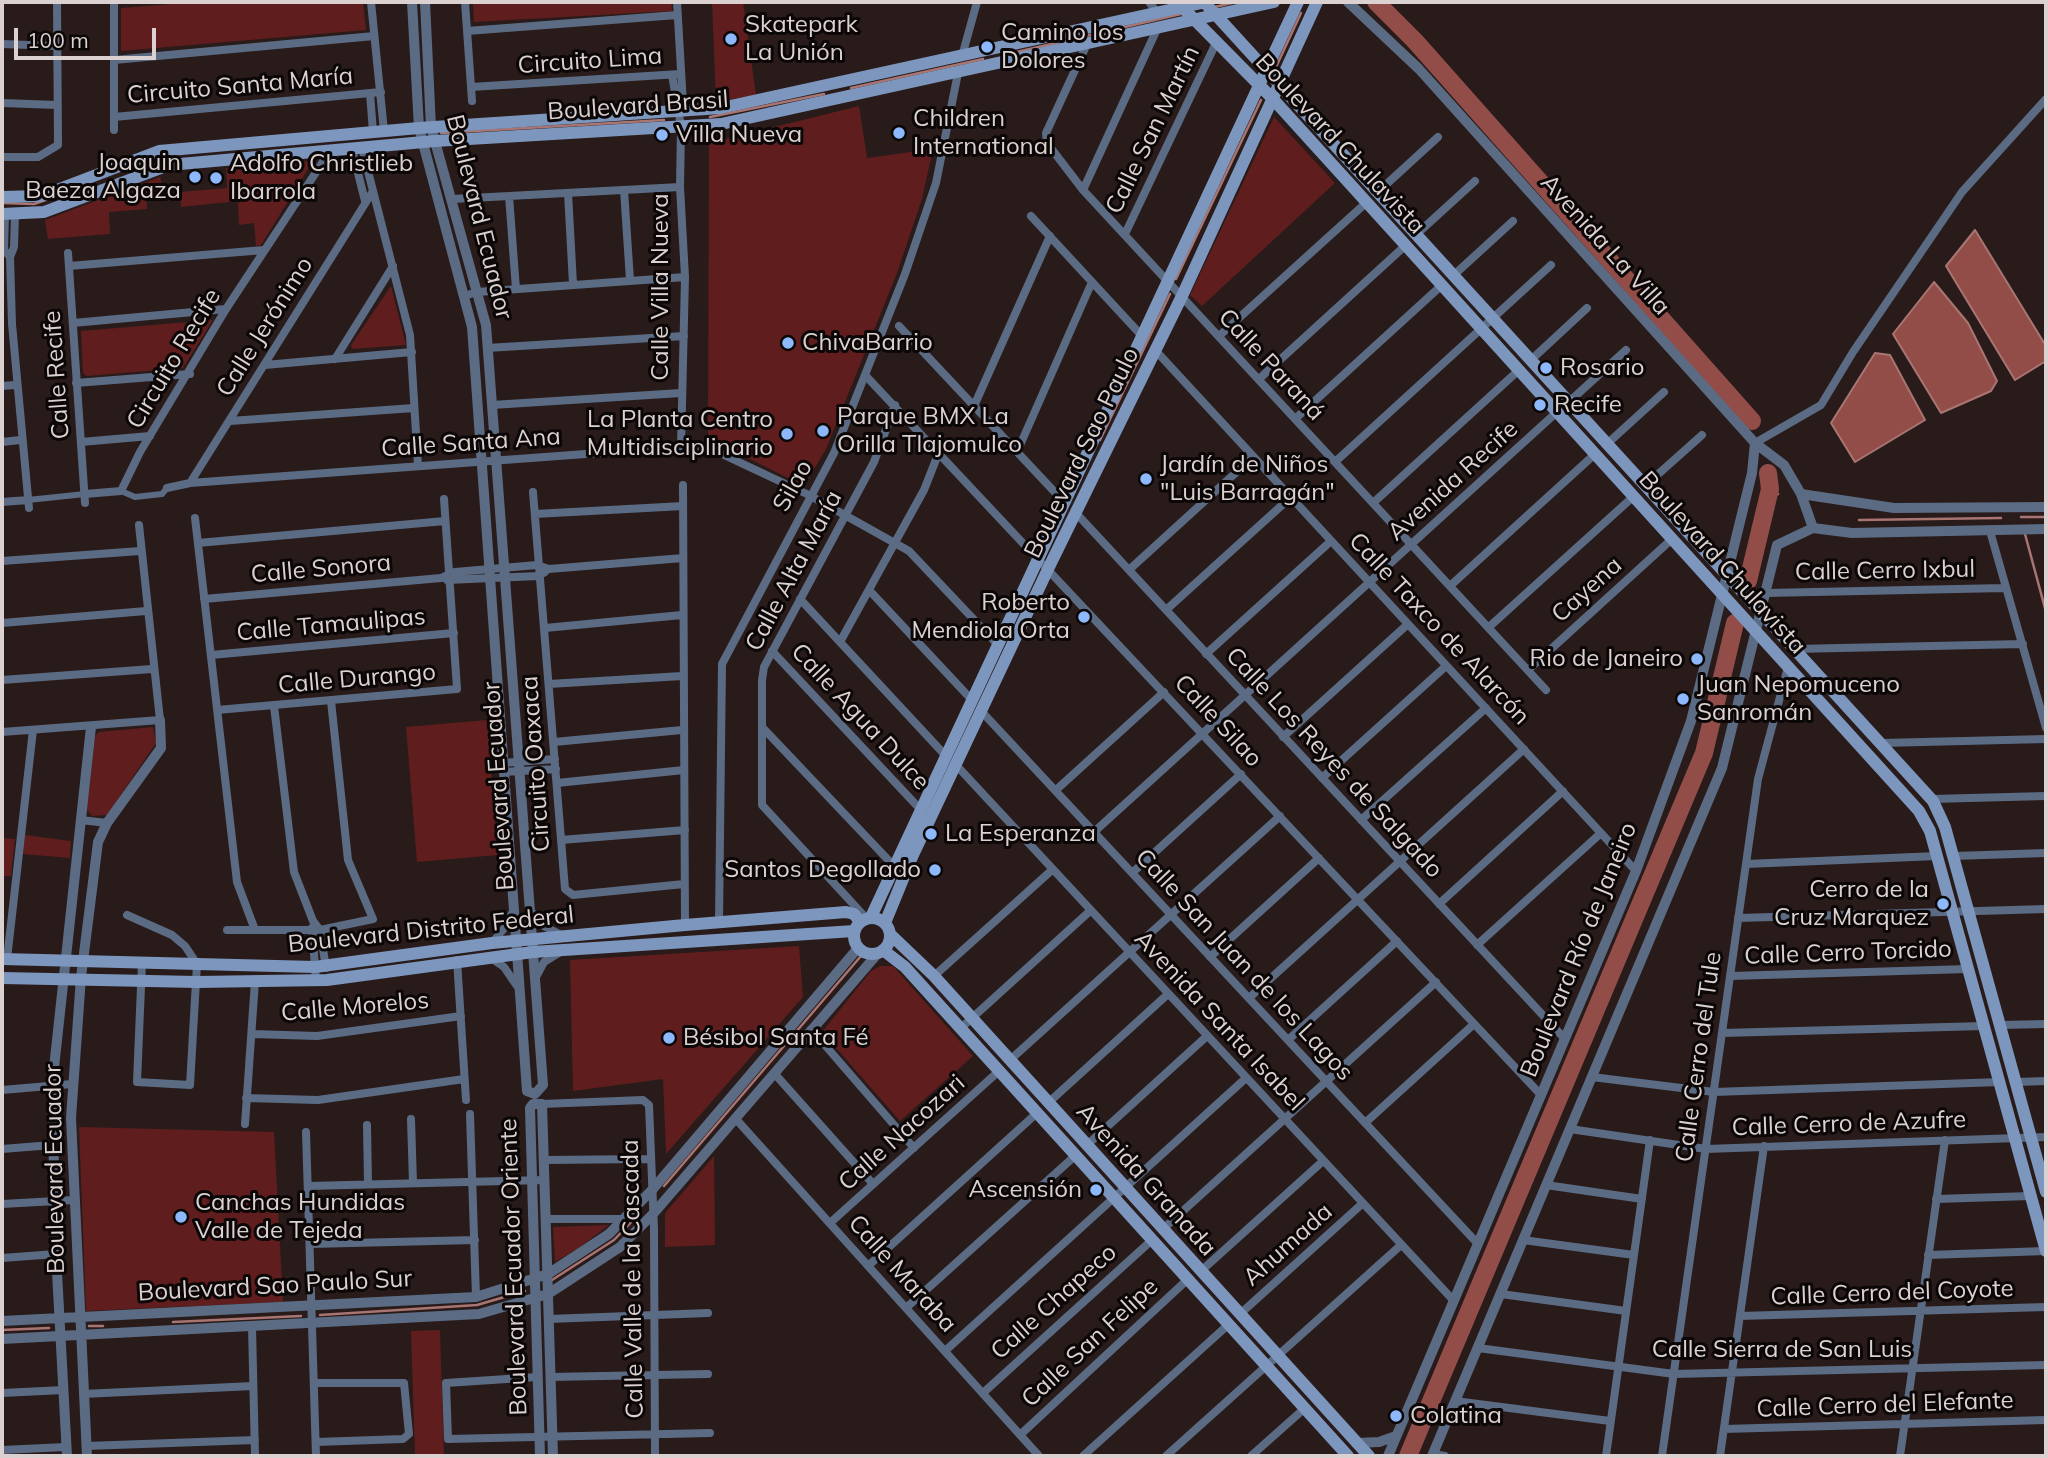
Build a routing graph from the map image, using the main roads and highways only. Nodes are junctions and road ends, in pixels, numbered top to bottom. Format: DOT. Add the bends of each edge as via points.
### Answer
graph roads {
  1 [pos="1205,2"];
  2 [pos="1274,2"];
  3 [pos="1298,2"];
  4 [pos="1317,2"];
  5 [pos="1153,7"];
  6 [pos="1182,7"];
  7 [pos="1215,15"];
  8 [pos="1192,19"];
  9 [pos="997,49"];
  10 [pos="1000,64"];
  11 [pos="1266,69"];
  12 [pos="1279,81"];
  13 [pos="1259,87"];
  14 [pos="1272,98"];
  15 [pos="2,197"];
  16 [pos="7,214"];
  17 [pos="862,922"];
  18 [pos="887,928"];
  19 [pos="565,944"];
  20 [pos="516,948"];
  21 [pos="881,951"];
  22 [pos="4,959"];
  23 [pos="2,978"];
  24 [pos="2046,1192"];
  25 [pos="2046,1251"];
  26 [pos="1348,1456"];
  27 [pos="1369,1456"];
  1 -- 6 [label="main road, Boulevard Brasil"];
  1 -- 7 [label="main road, Boulevard Chulavista"];
  2 -- 7 [label="main road, Boulevard Brasil"];
  3 -- 11 [label="main road, Boulevard Sao Paulo"];
  4 -- 12 [label="main road, Boulevard Sao Paulo"];
  5 -- 6 [label="main road, Boulevard Brasil"];
  5 -- 9 [label="main road, Boulevard Brasil"];
  6 -- 8 [label="main road, Boulevard Chulavista"];
  7 -- 8 [label="main road, Boulevard Brasil"];
  7 -- 11 [label="main road, Boulevard Chulavista"];
  8 -- 10 [label="main road, Boulevard Brasil"];
  8 -- 13 [label="main road, Boulevard Chulavista"];
  9 -- 10 [label="main road"];
  9 -- 15 [label="main road, Boulevard Brasil" via="731,106 159,151 41,196"];
  10 -- 16 [label="main road, Boulevard Brasil" via="721,124 429,142 160,166 44,212"];
  11 -- 12 [label="main road, Boulevard Chulavista"];
  11 -- 13 [label="main road, Boulevard Sao Paulo"];
  12 -- 14 [label="main road, Boulevard Sao Paulo"];
  12 -- 24 [label="main road, Boulevard Chulavista" via="1931,799 1953,856"];
  13 -- 14 [label="main road, Boulevard Chulavista"];
  13 -- 17 [label="main road, Boulevard Sao Paulo" via="920,809"];
  14 -- 18 [label="main road, Boulevard Sao Paulo" via="1156,351 1049,567"];
  14 -- 25 [label="main road, Boulevard Chulavista" via="1919,811 1930,831"];
  17 -- 18 [label="main road"];
  17 -- 19 [label="main road, Boulevard Distrito Federal" via="708,938"];
  17 -- 19 [label="main road, Boulevard Distrito Federal" via="846,912 685,925"];
  17 -- 21 [label="main road" via="858,948 868,954"];
  18 -- 21 [label="main road, Boulevard Sao Paulo"];
  18 -- 27 [label="main road, Avenida Granada"];
  19 -- 20 [label="main road, Boulevard Distrito Federal"];
  20 -- 22 [label="main road, Boulevard Distrito Federal" via="492,943 321,966"];
  20 -- 23 [label="main road, Boulevard Distrito Federal" via="488,957 322,980"];
  21 -- 26 [label="main road, Avenida Granada" via="905,967"];
}
